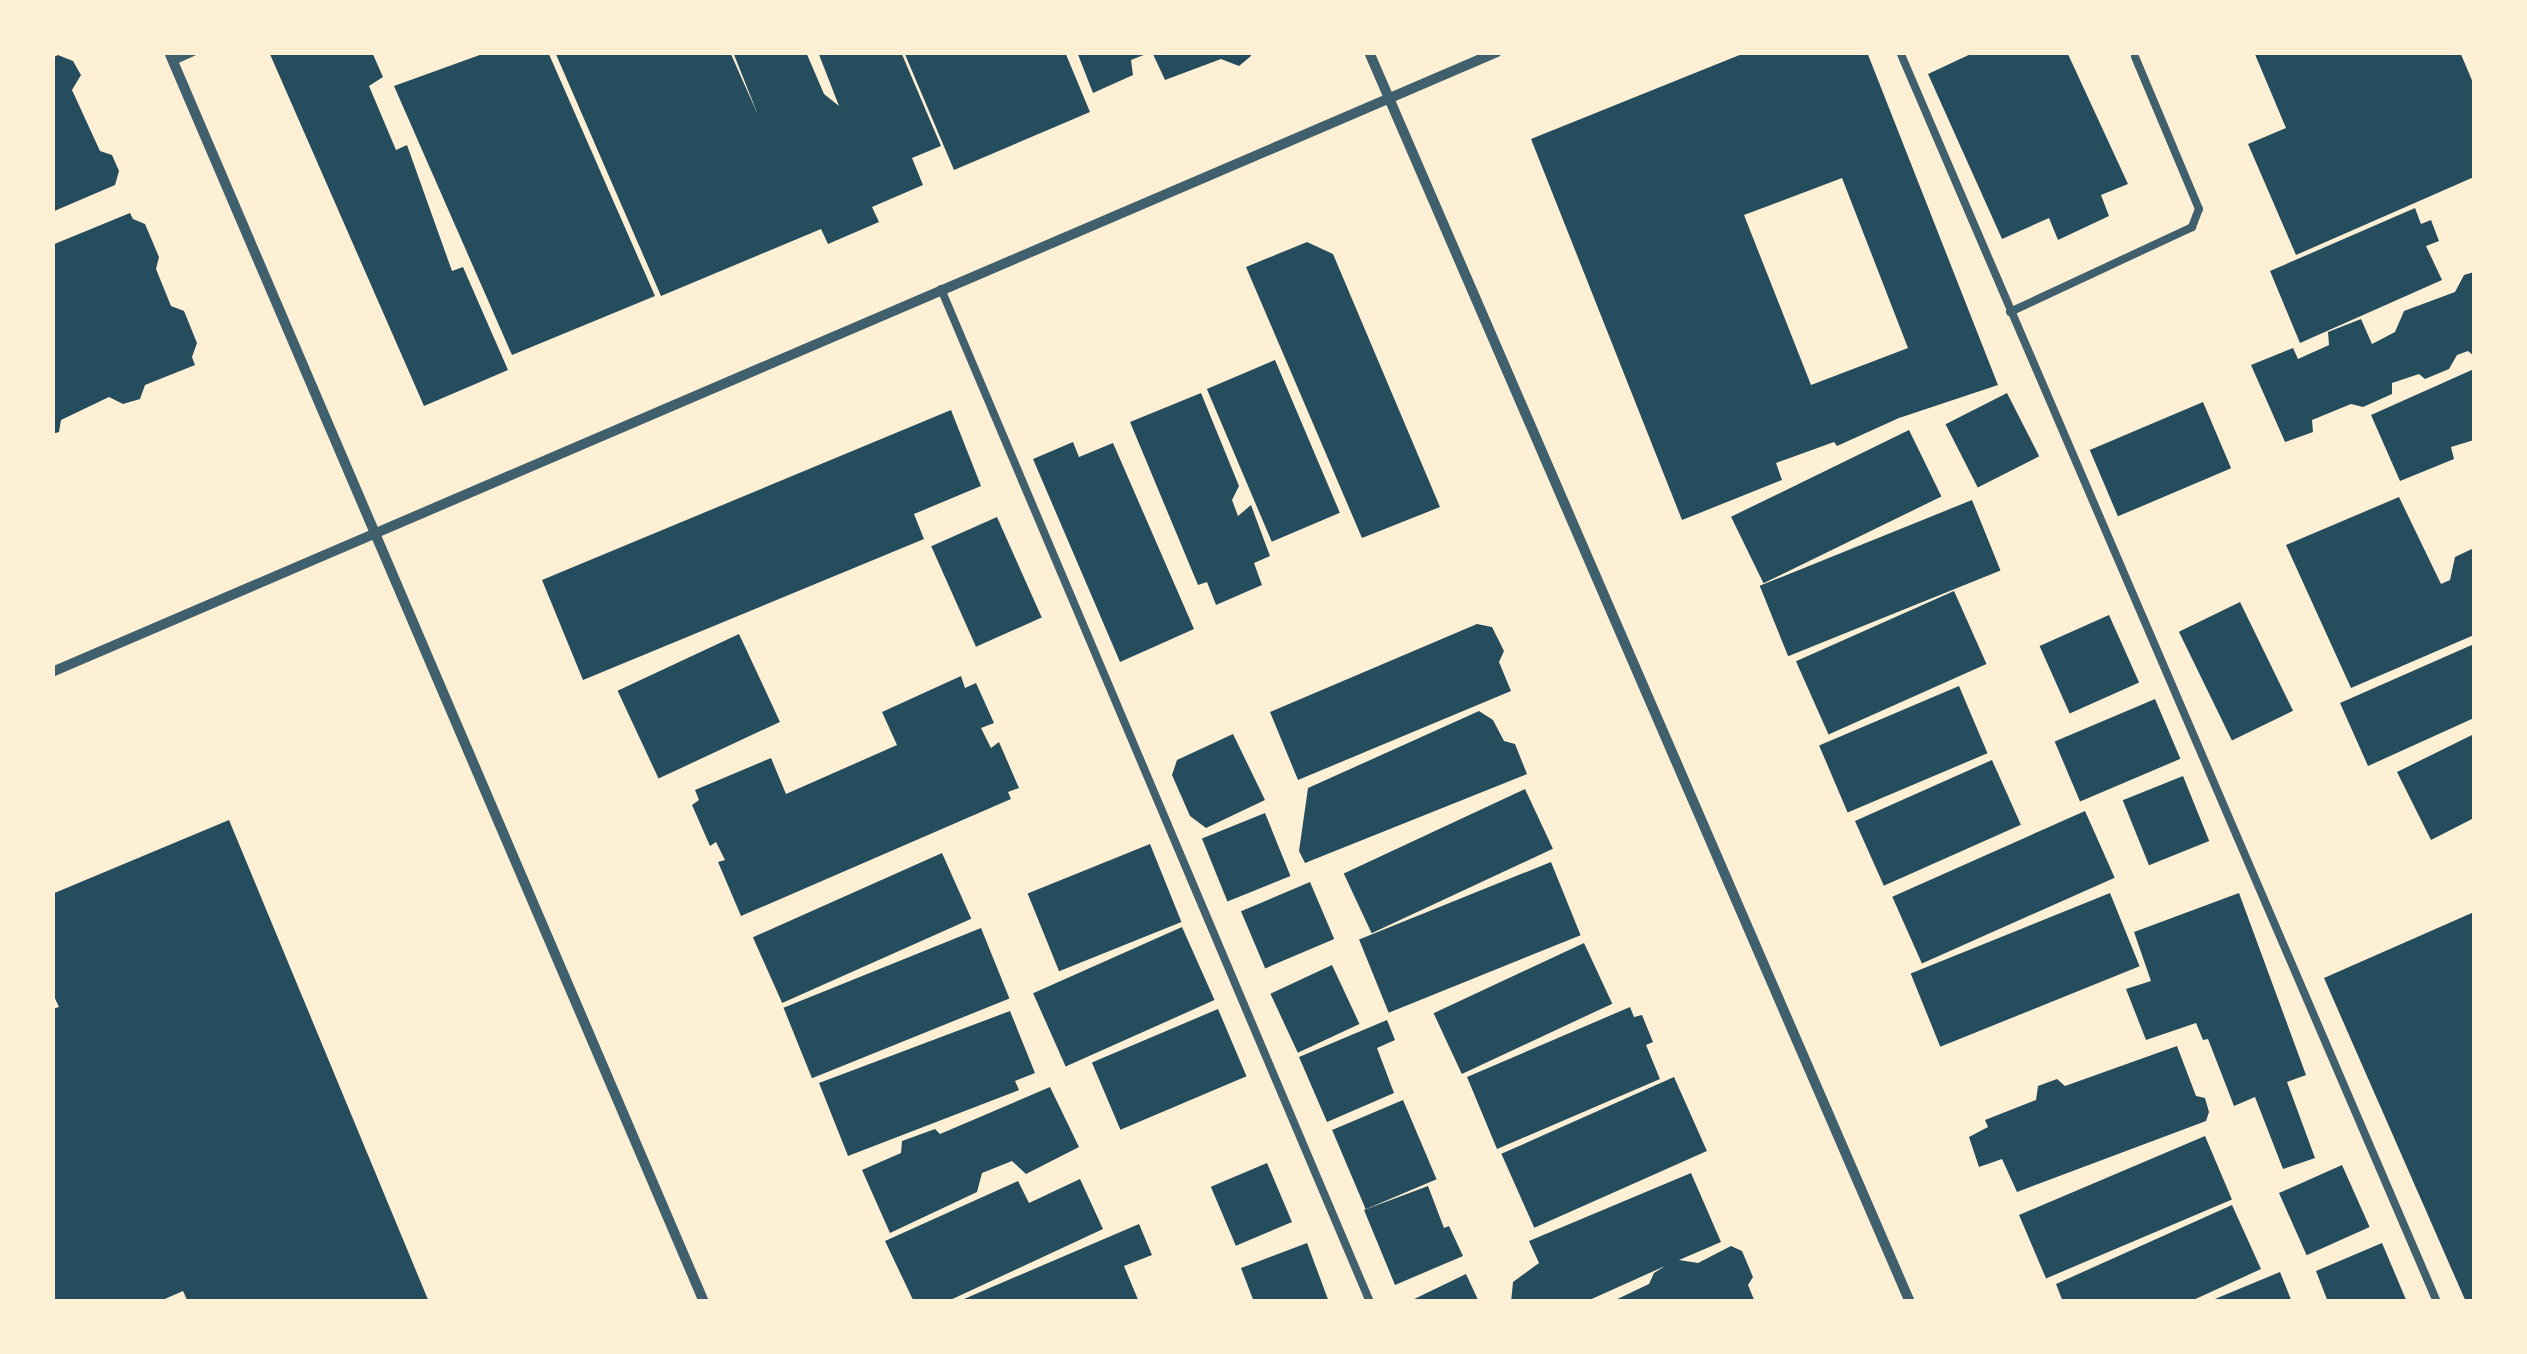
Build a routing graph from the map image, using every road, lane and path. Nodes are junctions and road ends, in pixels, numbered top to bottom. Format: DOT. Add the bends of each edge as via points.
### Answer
graph roads {
  1 [pos="193,52"];
  2 [pos="1368,52"];
  3 [pos="1497,52"];
  4 [pos="1900,52"];
  5 [pos="171,57"];
  6 [pos="2135,57"];
  7 [pos="1388,98"];
  8 [pos="941,289"];
  9 [pos="2010,312"];
  10 [pos="374,534"];
  11 [pos="52,672"];
  12 [pos="704,1302"];
  13 [pos="1370,1302"];
  14 [pos="1910,1302"];
  15 [pos="2437,1302"];
  1 -- 5 [label="lane"];
  2 -- 7 [label="street"];
  3 -- 7 [label="street"];
  4 -- 9 [label="lane"];
  5 -- 10 [label="street"];
  6 -- 9 [label="lane" via="2200,209 2192,227"];
  7 -- 8 [label="street"];
  7 -- 14 [label="street"];
  8 -- 10 [label="street"];
  8 -- 13 [label="lane"];
  9 -- 15 [label="lane"];
  10 -- 11 [label="street"];
  10 -- 12 [label="street"];
}
